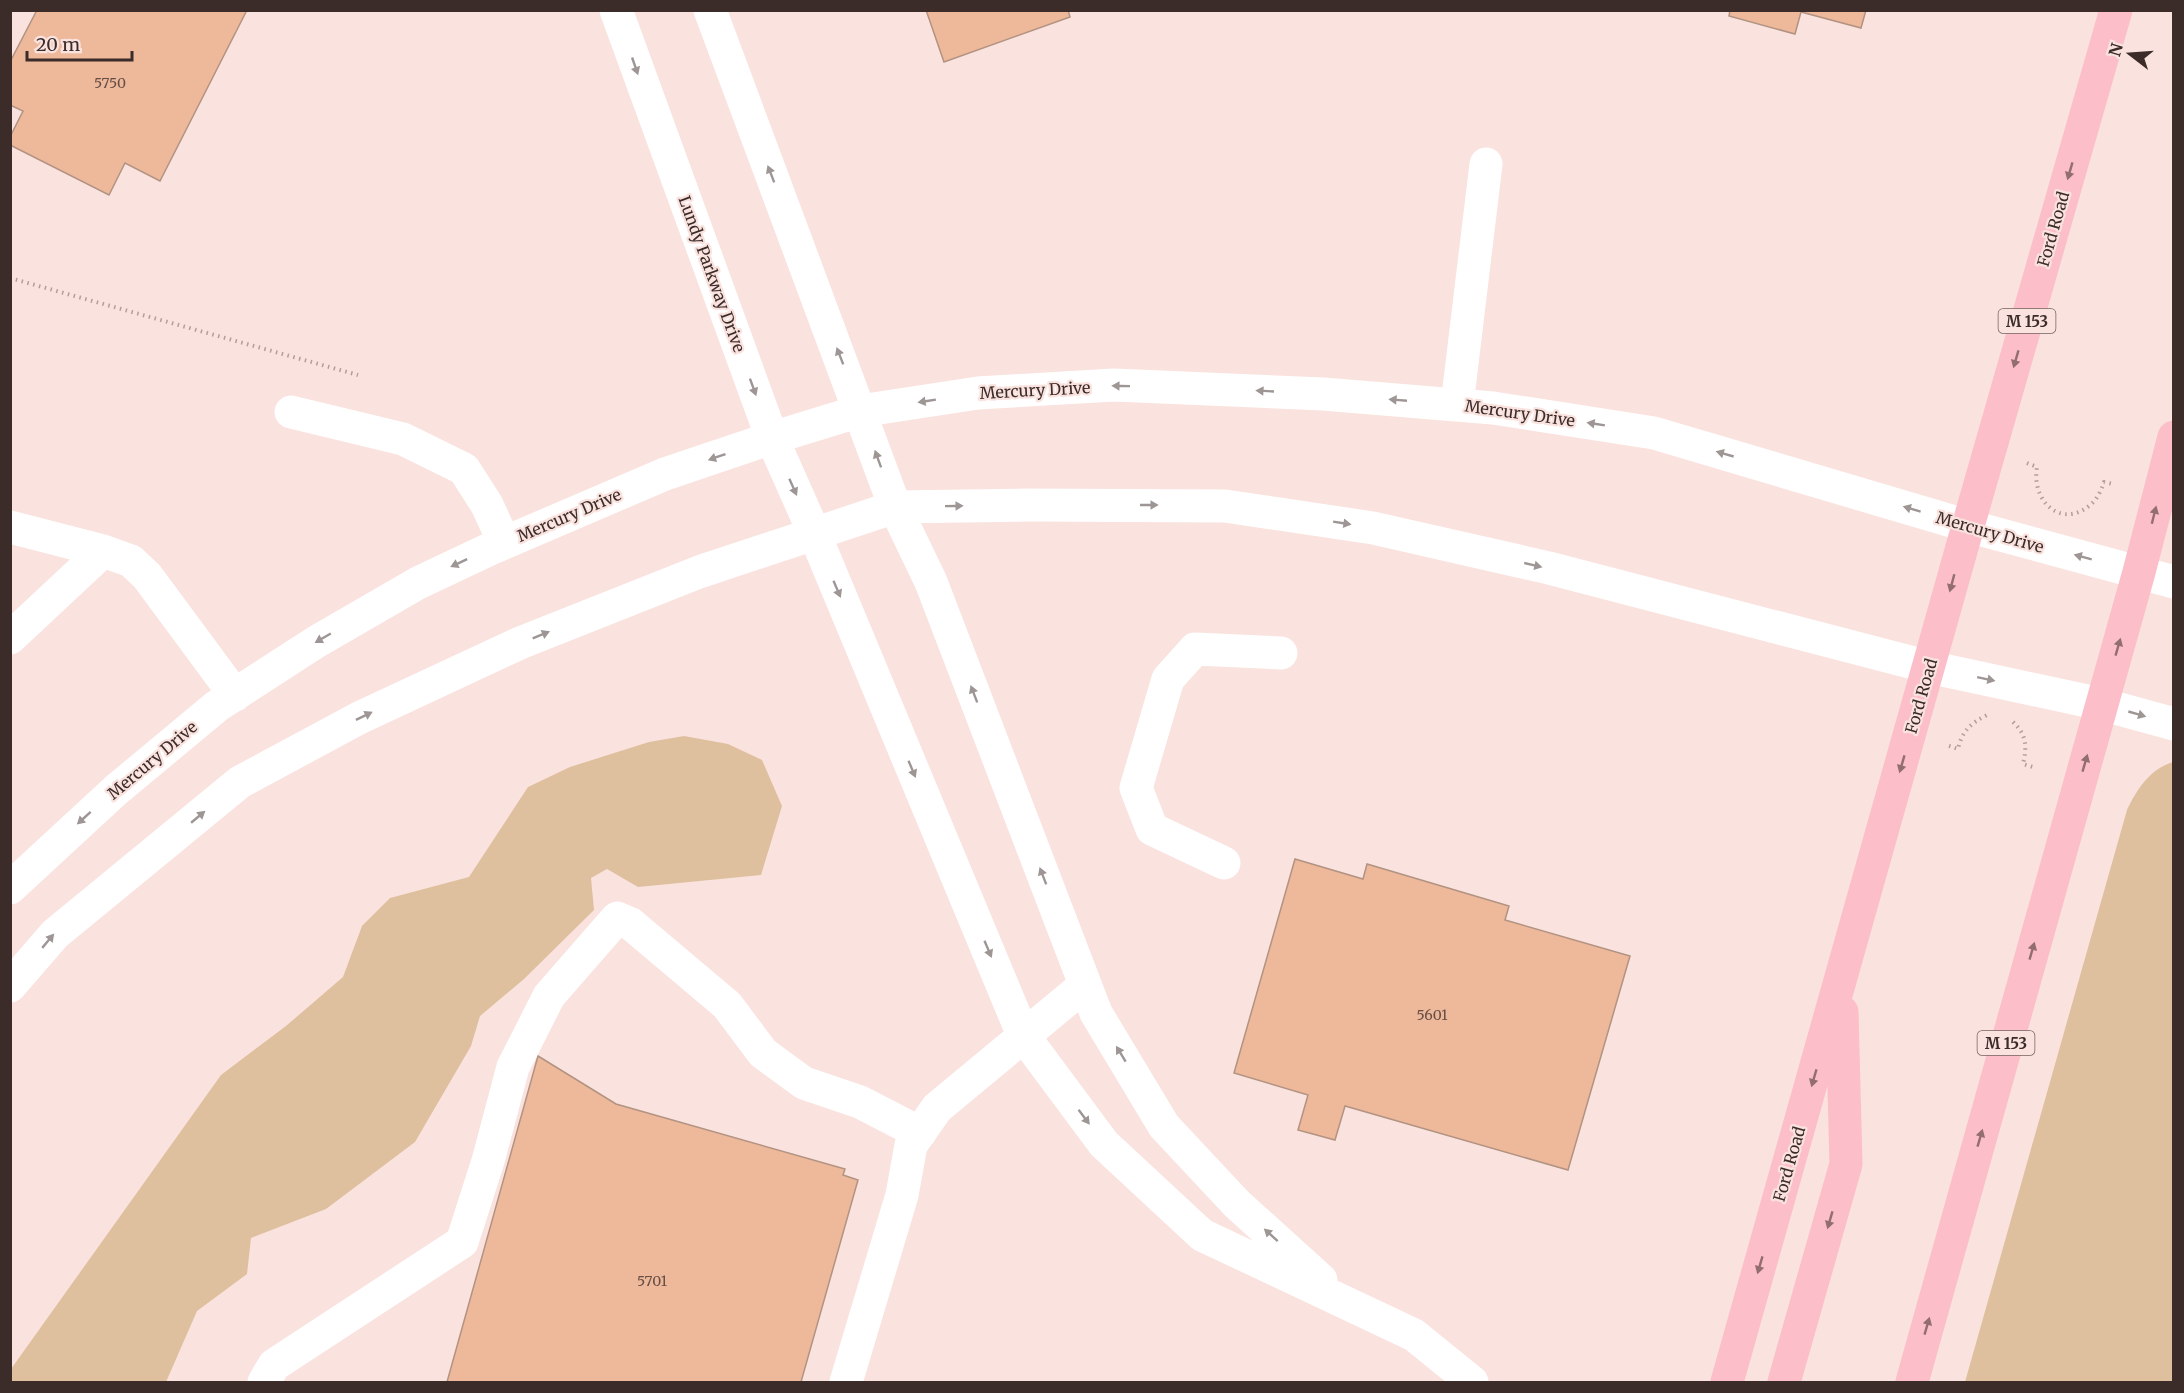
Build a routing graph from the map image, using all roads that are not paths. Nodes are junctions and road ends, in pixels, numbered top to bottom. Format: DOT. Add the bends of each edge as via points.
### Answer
graph roads {
  1 [pos="616,10"];
  2 [pos="710,10"];
  3 [pos="2116,10"];
  4 [pos="1486,164"];
  5 [pos="1456,405"];
  6 [pos="860,411"];
  7 [pos="291,412"];
  8 [pos="2174,437"];
  9 [pos="772,438"];
  10 [pos="895,507"];
  11 [pos="1968,526"];
  12 [pos="10,527"];
  13 [pos="815,535"];
  14 [pos="504,542"];
  15 [pos="103,551"];
  16 [pos="2139,572"];
  17 [pos="2174,582"];
  18 [pos="10,638"];
  19 [pos="1281,653"];
  20 [pos="1929,667"];
  21 [pos="235,695"];
  22 [pos="2102,704"];
  23 [pos="2174,723"];
  24 [pos="1224,863"];
  25 [pos="10,888"];
  26 [pos="1841,981"];
  27 [pos="1085,985"];
  28 [pos="10,986"];
  29 [pos="1023,1035"];
  30 [pos="920,1133"];
  31 [pos="1346,1302"];
  32 [pos="264,1383"];
  33 [pos="846,1383"];
  34 [pos="1472,1383"];
  35 [pos="1727,1383"];
  36 [pos="1784,1383"];
  37 [pos="1912,1383"];
  1 -- 9 [label="street, Lundy Parkway Drive, one-way"];
  6 -- 2 [label="street, one-way"];
  3 -- 11 [label="main road, Ford Road / M 153, one-way"];
  4 -- 5 [label="street"];
  5 -- 6 [label="street, Mercury Drive, one-way" via="1323,394 1114,385 978,393"];
  11 -- 5 [label="street, Mercury Drive, one-way" via="1654,433"];
  6 -- 9 [label="street, Mercury Drive"];
  10 -- 6 [label="street, one-way"];
  7 -- 14 [label="street" via="403,440 464,470 488,505"];
  16 -- 8 [label="main road, M 153, one-way"];
  9 -- 13 [label="street, Lundy Parkway Drive, one-way"];
  9 -- 14 [label="street, Mercury Drive, one-way" via="665,474"];
  10 -- 13 [label="street"];
  10 -- 20 [label="street, one-way" via="1225,506 1361,526 1549,568"];
  27 -- 10 [label="street, one-way" via="931,582"];
  16 -- 11 [label="street, Mercury Drive, one-way"];
  11 -- 20 [label="main road, Ford Road / M 153, one-way"];
  12 -- 15 [label="street"];
  28 -- 13 [label="street, one-way" via="55,934 240,782 359,718 520,643 699,572"];
  13 -- 29 [label="street, Lundy Parkway Drive, one-way"];
  14 -- 21 [label="street, Mercury Drive, one-way" via="418,583"];
  15 -- 18 [label="street"];
  15 -- 21 [label="street" via="131,561 147,576"];
  16 -- 17 [label="street, Mercury Drive"];
  22 -- 16 [label="main road, M 153, one-way"];
  19 -- 24 [label="street" via="1195,649 1168,679 1136,788 1152,829"];
  20 -- 22 [label="street, one-way"];
  20 -- 26 [label="main road, Ford Road / M 153, one-way"];
  21 -- 25 [label="street, Mercury Drive, one-way" via="116,790"];
  22 -- 23 [label="street, one-way"];
  37 -- 22 [label="main road, M 153, one-way"];
  26 -- 35 [label="main road, Ford Road / M 153, one-way"];
  26 -- 36 [label="main road, one-way" via="1846,1164"];
  27 -- 29 [label="street"];
  31 -- 27 [label="street, one-way" via="1237,1204 1164,1126 1096,1013"];
  29 -- 30 [label="street" via="937,1108"];
  29 -- 31 [label="street, Lundy Parkway Drive, one-way" via="1104,1144 1202,1235"];
  30 -- 32 [label="street" via="860,1102 804,1083 763,1053 727,1005 631,924 617,918 549,996 513,1067 489,1161 462,1242 274,1365"];
  30 -- 33 [label="street" via="911,1145 902,1195"];
  31 -- 34 [label="street, Lundy Parkway Drive" via="1414,1335"];
}
